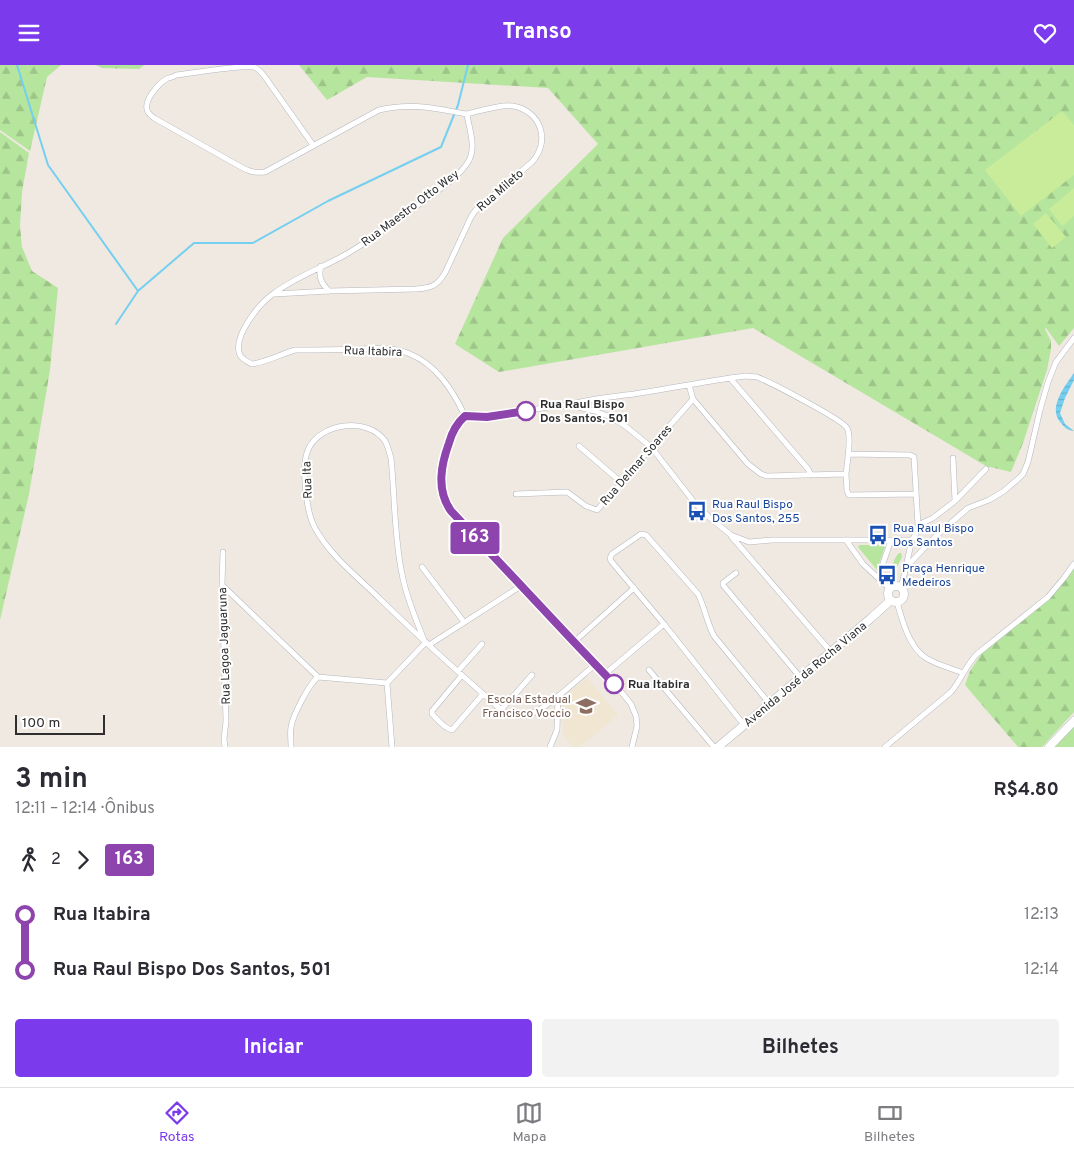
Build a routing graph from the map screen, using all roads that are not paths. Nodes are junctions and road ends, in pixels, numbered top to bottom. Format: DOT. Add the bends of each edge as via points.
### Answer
graph roads {
  1 [pos="467,114"];
  2 [pos="313,145"];
  3 [pos="321,266"];
  4 [pos="329,291"];
  5 [pos="272,294"];
  6 [pos="1074,338"];
  7 [pos="239,348"];
  8 [pos="730,378"];
  9 [pos="689,385"];
  10 [pos="693,399"];
  11 [pos="570,405"];
  12 [pos="465,416"];
  13 [pos="579,446"];
  14 [pos="651,447"];
  15 [pos="848,454"];
  16 [pos="953,458"];
  17 [pos="986,469"];
  18 [pos="846,474"];
  19 [pos="811,475"];
  20 [pos="622,483"];
  21 [pos="516,494"];
  22 [pos="916,494"];
  23 [pos="954,501"];
  24 [pos="918,525"];
  25 [pos="731,535"];
  26 [pos="846,540"];
  27 [pos="891,540"];
  28 [pos="912,540"];
  29 [pos="223,552"];
  30 [pos="1074,563"];
  31 [pos="422,567"];
  32 [pos="906,567"];
  33 [pos="736,573"];
  34 [pos="878,578"];
  35 [pos="222,585"];
  36 [pos="521,586"];
  37 [pos="634,588"];
  38 [pos="901,588"];
  39 [pos="890,589"];
  40 [pos="894,601"];
  41 [pos="464,622"];
  42 [pos="664,624"];
  43 [pos="427,642"];
  44 [pos="574,642"];
  45 [pos="482,644"];
  46 [pos="831,652"];
  47 [pos="596,664"];
  48 [pos="648,670"];
  49 [pos="460,673"];
  50 [pos="963,673"];
  51 [pos="605,674"];
  52 [pos="532,675"];
  53 [pos="318,677"];
  54 [pos="800,677"];
  55 [pos="386,683"];
  56 [pos="484,694"];
  57 [pos="558,696"];
  58 [pos="769,703"];
  59 [pos="501,710"];
  60 [pos="1074,721"];
  61 [pos="745,724"];
  62 [pos="225,747"];
  63 [pos="291,747"];
  64 [pos="392,747"];
  65 [pos="550,747"];
  66 [pos="632,747"];
  67 [pos="716,747"];
  68 [pos="886,747"];
  69 [pos="1049,747"];
  1 -- 2 [label="street" via="423,107 389,108"];
  1 -- 3 [label="street, Rua Maestro Otto Wey" via="472,149 471,157 461,171 371,239"];
  1 -- 4 [label="street, Rua Mileto" via="511,105 525,111 536,121 543,135 538,156 475,211 445,273 435,285 416,289"];
  2 -- 2 [label="street" via="265,172 250,172 154,118 147,111 147,105 155,89 168,78 251,66 265,77"];
  3 -- 4 [label="street" via="320,280"];
  3 -- 5 [label="street, Rua Maestro Otto Wey"];
  4 -- 5 [label="street, Rua Mileto"];
  5 -- 7 [label="street, Rua Maestro Otto Wey" via="250,318"];
  6 -- 32 [label="street" via="1056,362 1048,382 1028,462 1022,474 1004,491 963,512"];
  7 -- 12 [label="street, Rua Itabira" via="242,357 252,364 295,351 378,349 408,353 441,377"];
  8 -- 9 [label="street"];
  8 -- 15 [label="street" via="757,377 832,416 848,430"];
  8 -- 19 [label="street"];
  9 -- 10 [label="street"];
  9 -- 11 [label="street"];
  10 -- 14 [label="street, Rua Delmar Soares"];
  10 -- 19 [label="street" via="748,464 761,474"];
  11 -- 12 [label="street" via="487,417"];
  11 -- 14 [label="street" via="610,417"];
  12 -- 36 [label="street" via="453,431 441,469 444,499 451,511"];
  13 -- 20 [label="street"];
  14 -- 20 [label="street, Rua Delmar Soares"];
  14 -- 25 [label="street" via="694,502"];
  15 -- 18 [label="street"];
  15 -- 22 [label="street" via="914,457"];
  16 -- 23 [label="street"];
  17 -- 23 [label="street"];
  18 -- 19 [label="street"];
  18 -- 22 [label="street" via="849,495"];
  20 -- 21 [label="street, Rua Delmar Soares" via="597,510 563,492"];
  22 -- 24 [label="street"];
  23 -- 24 [label="street"];
  24 -- 28 [label="street"];
  25 -- 26 [label="street" via="749,542"];
  25 -- 46 [label="street"];
  26 -- 27 [label="street"];
  26 -- 34 [label="street"];
  27 -- 28 [label="street"];
  27 -- 34 [label="street"];
  28 -- 32 [label="street"];
  29 -- 35 [label="street, Rua Lagoa Jaguaruna"];
  30 -- 50 [label="street" via="1048,597 977,654"];
  31 -- 41 [label="street"];
  32 -- 38 [label="street"];
  33 -- 54 [label="street" via="723,585"];
  34 -- 39 [label="street"];
  35 -- 53 [label="street"];
  35 -- 62 [label="street, Rua Lagoa Jaguaruna"];
  36 -- 41 [label="street"];
  36 -- 44 [label="street"];
  37 -- 42 [label="street"];
  37 -- 44 [label="street"];
  37 -- 58 [label="street" via="610,558 644,534 698,594 714,636"];
  38 -- 39 [label="street"];
  38 -- 40 [label="street" via="901,601"];
  39 -- 40 [label="street" via="888,593"];
  40 -- 46 [label="street, Avenida José da Rocha Viana"];
  40 -- 50 [label="street" via="909,637 921,654"];
  41 -- 43 [label="street"];
  42 -- 51 [label="street"];
  42 -- 61 [label="street"];
  43 -- 43 [label="street, Rua Ita" via="346,568 313,524 307,503 305,462 308,449 318,436 330,429 361,427 386,442 392,468 402,575"];
  43 -- 49 [label="street, Rua Ita"];
  43 -- 55 [label="street"];
  44 -- 47 [label="street"];
  45 -- 49 [label="street"];
  46 -- 54 [label="street, Avenida José da Rocha Viana"];
  47 -- 51 [label="street"];
  47 -- 57 [label="street"];
  48 -- 67 [label="street"];
  49 -- 56 [label="street, Rua Ita"];
  49 -- 56 [label="street" via="432,711 446,727 452,729"];
  50 -- 68 [label="street" via="951,692"];
  51 -- 66 [label="street" via="631,704 636,716"];
  52 -- 59 [label="street"];
  53 -- 55 [label="street"];
  53 -- 63 [label="street" via="292,720"];
  54 -- 58 [label="street, Avenida José da Rocha Viana"];
  55 -- 64 [label="street"];
  56 -- 59 [label="street, Rua Ita"];
  57 -- 59 [label="street" via="528,715"];
  57 -- 65 [label="street" via="557,730"];
  58 -- 61 [label="street, Avenida José da Rocha Viana"];
  60 -- 69 [label="street"];
  61 -- 67 [label="street, Avenida José da Rocha Viana"];
}
